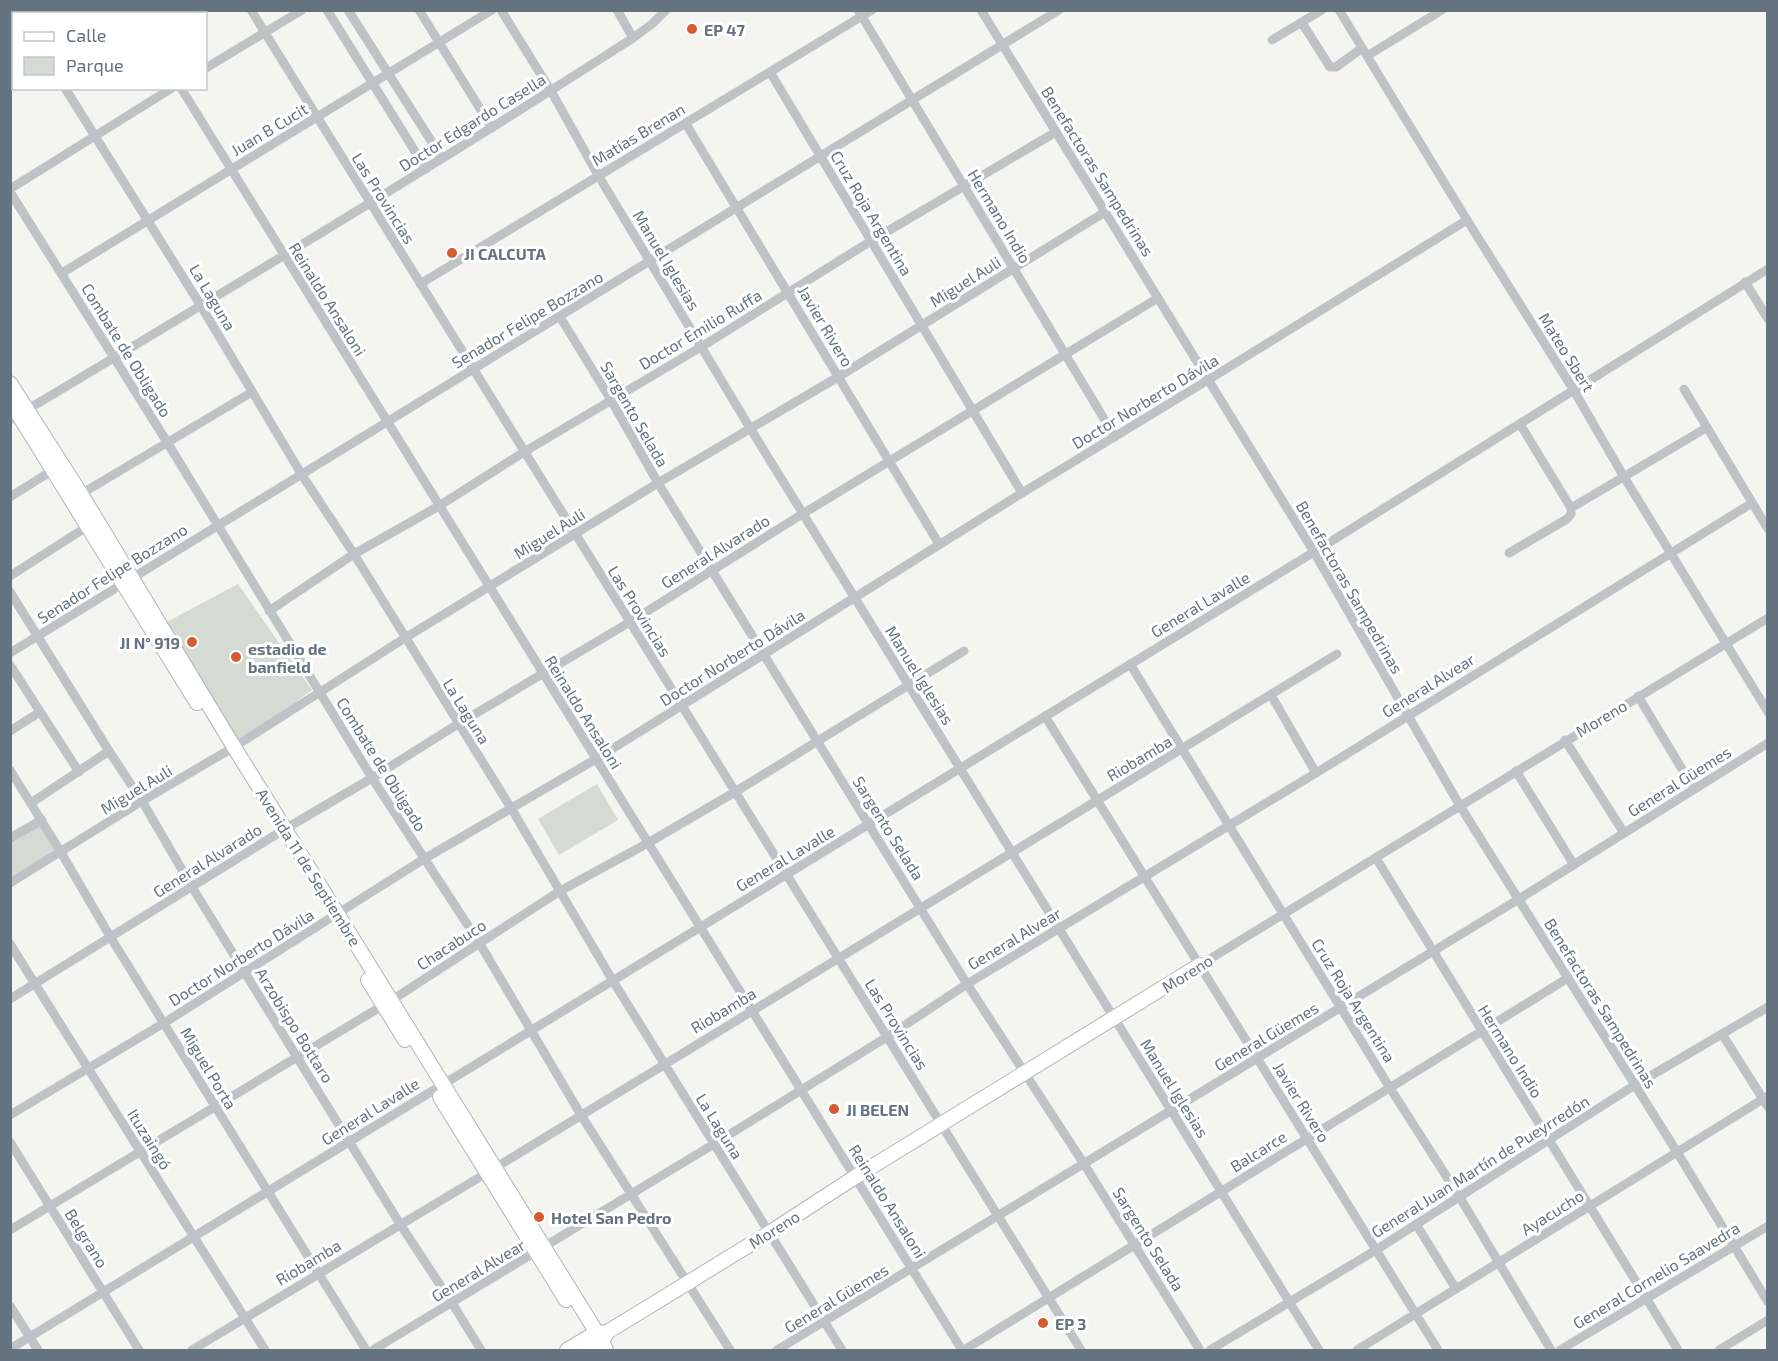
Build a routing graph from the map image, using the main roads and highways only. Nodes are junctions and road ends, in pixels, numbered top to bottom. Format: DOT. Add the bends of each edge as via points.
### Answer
graph roads {
  1 [pos="10,383"];
  2 [pos="10,401"];
  3 [pos="19,415"];
  4 [pos="76,497"];
  5 [pos="128,581"];
  6 [pos="1200,965"];
  7 [pos="599,1343"];
  8 [pos="567,1350"];
  1 -- 3 [label="main road, Avenida 11 de Septiembre"];
  2 -- 3 [label="main road, Avenida 11 de Septiembre"];
  3 -- 4 [label="main road, Avenida 11 de Septiembre"];
  3 -- 4 [label="main road, Avenida 11 de Septiembre" via="53,470"];
  4 -- 5 [label="main road, Avenida 11 de Septiembre"];
  4 -- 5 [label="main road, Avenida 11 de Septiembre" via="88,526"];
  5 -- 7 [label="main road, Avenida 11 de Septiembre"];
  6 -- 7 [label="main road, Moreno" via="855,1177"];
  7 -- 8 [label="main road, Moreno"];
}
